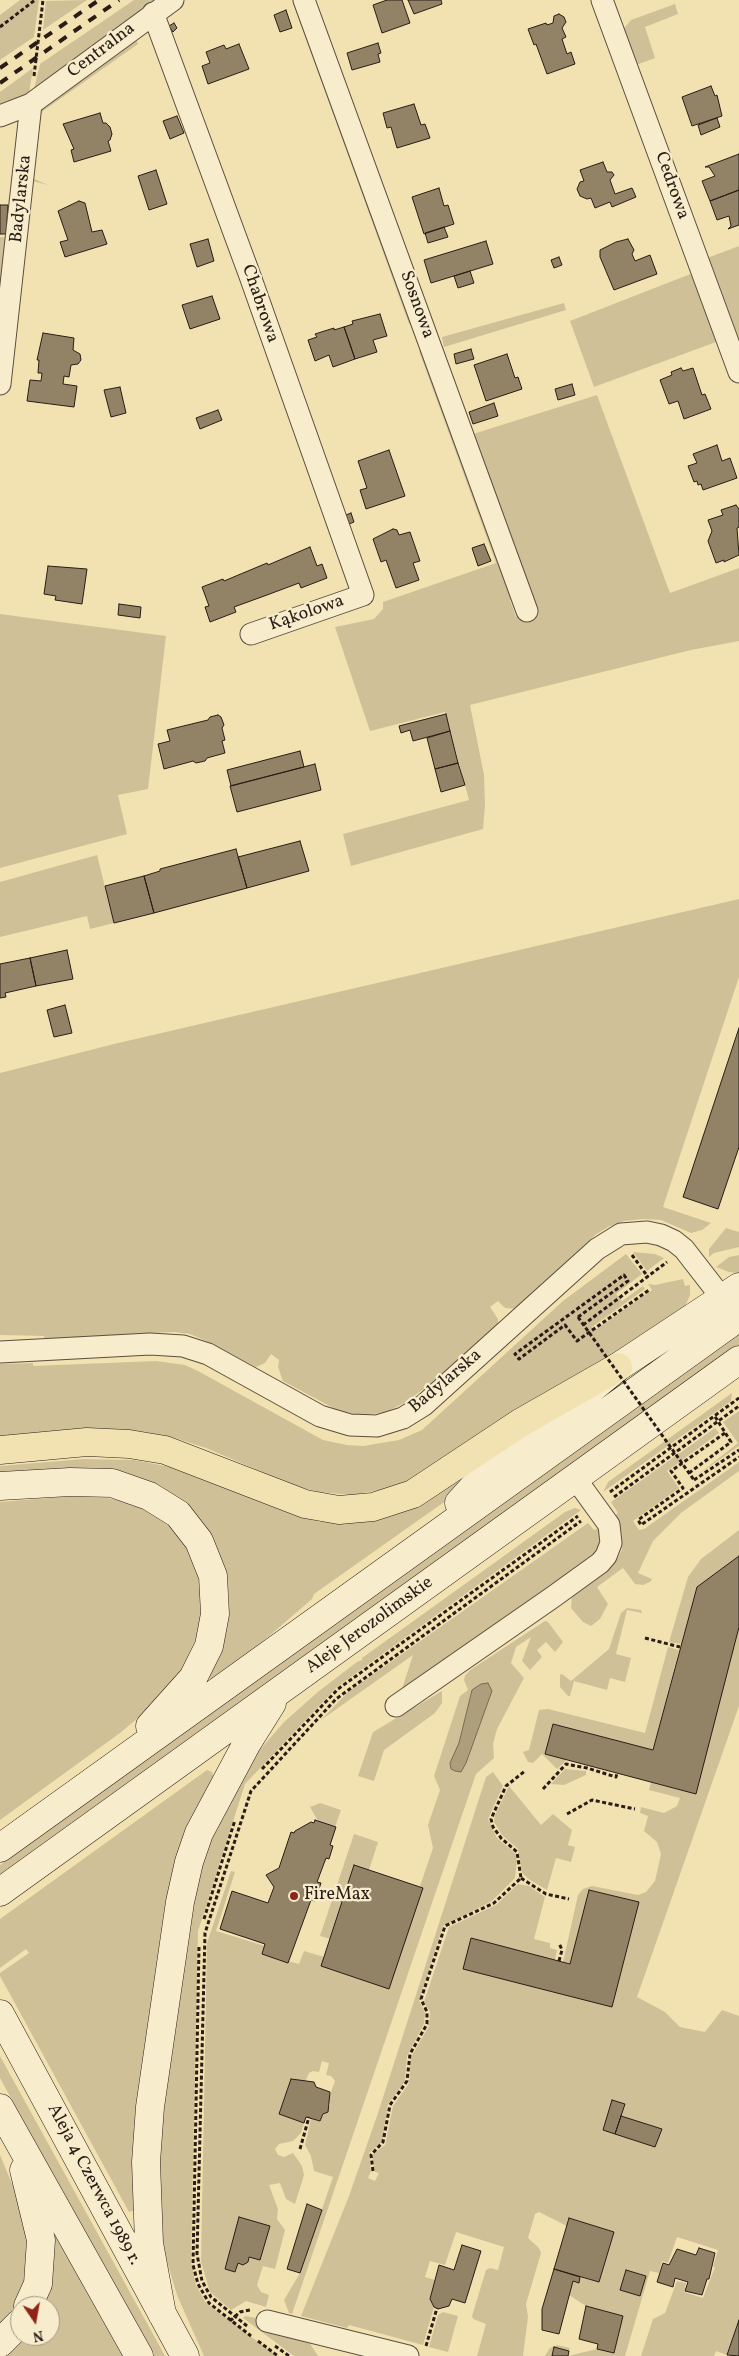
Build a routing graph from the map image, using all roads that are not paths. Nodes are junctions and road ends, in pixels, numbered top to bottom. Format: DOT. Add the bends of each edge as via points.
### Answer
graph roads {
  1 [pos="173,0"];
  2 [pos="304,0"];
  3 [pos="602,0"];
  4 [pos="153,13"];
  5 [pos="31,104"];
  6 [pos="0,116"];
  7 [pos="739,372"];
  8 [pos="0,384"];
  9 [pos="363,595"];
  10 [pos="527,611"];
  11 [pos="251,634"];
  12 [pos="733,1301"];
  13 [pos="0,1352"];
  14 [pos="739,1360"];
  15 [pos="618,1367"];
  16 [pos="0,1450"];
  17 [pos="574,1478"];
  18 [pos="0,1486"];
  19 [pos="422,1545"];
  20 [pos="280,1690"];
  21 [pos="396,1706"];
  22 [pos="115,1765"];
  23 [pos="0,1848"];
  24 [pos="0,1892"];
  25 [pos="0,2014"];
  26 [pos="0,2108"];
  27 [pos="17,2139"];
  28 [pos="33,2296"];
  29 [pos="162,2314"];
  30 [pos="267,2321"];
  31 [pos="10,2332"];
  32 [pos="0,2342"];
  33 [pos="417,2351"];
  34 [pos="139,2356"];
  35 [pos="185,2356"];
  1 -- 4 [label="street, Centralna"];
  2 -- 10 [label="street, Sosnowa"];
  3 -- 7 [label="street, Cedrowa"];
  4 -- 5 [label="street, Centralna"];
  4 -- 9 [label="street, Chabrowa"];
  5 -- 6 [label="street, Centralna"];
  5 -- 8 [label="street, Badylarska"];
  9 -- 11 [label="street, Kąkolowa"];
  12 -- 13 [label="street, Badylarska" via="674,1241 647,1232 621,1234 597,1249 424,1404 403,1418 377,1426 350,1425 326,1418 208,1354 183,1346 150,1344"];
  12 -- 15 [label="main road"];
  12 -- 19 [label="main road, Aleje Jerozolimskie"];
  14 -- 17 [label="main road, Aleje Jerozolimskie"];
  15 -- 16 [label="main road" via="520,1422 413,1494 374,1507 339,1510 305,1504 165,1450 129,1444 87,1442"];
  15 -- 19 [label="main road" via="478,1482"];
  17 -- 20 [label="main road, Aleje Jerozolimskie"];
  17 -- 21 [label="street" via="609,1526 611,1543 606,1556 553,1597"];
  18 -- 22 [label="main road" via="112,1483 148,1496 178,1514 198,1541 213,1576 216,1614 209,1646 193,1678"];
  19 -- 22 [label="main road, Aleje Jerozolimskie"];
  20 -- 24 [label="main road, Aleje Jerozolimskie"];
  20 -- 29 [label="main road" via="247,1743 199,1833 180,1902 150,2108 146,2162 149,2243"];
  22 -- 23 [label="main road, Aleje Jerozolimskie"];
  25 -- 29 [label="main road, Aleja 4 Czerwca 1989 r."];
  26 -- 27 [label="main road"];
  27 -- 28 [label="main road" via="41,2240 38,2284"];
  27 -- 34 [label="main road"];
  29 -- 35 [label="main road, Aleja 4 Czerwca 1989 r."];
  30 -- 33 [label="street"];
  31 -- 32 [label="main road"];
}
